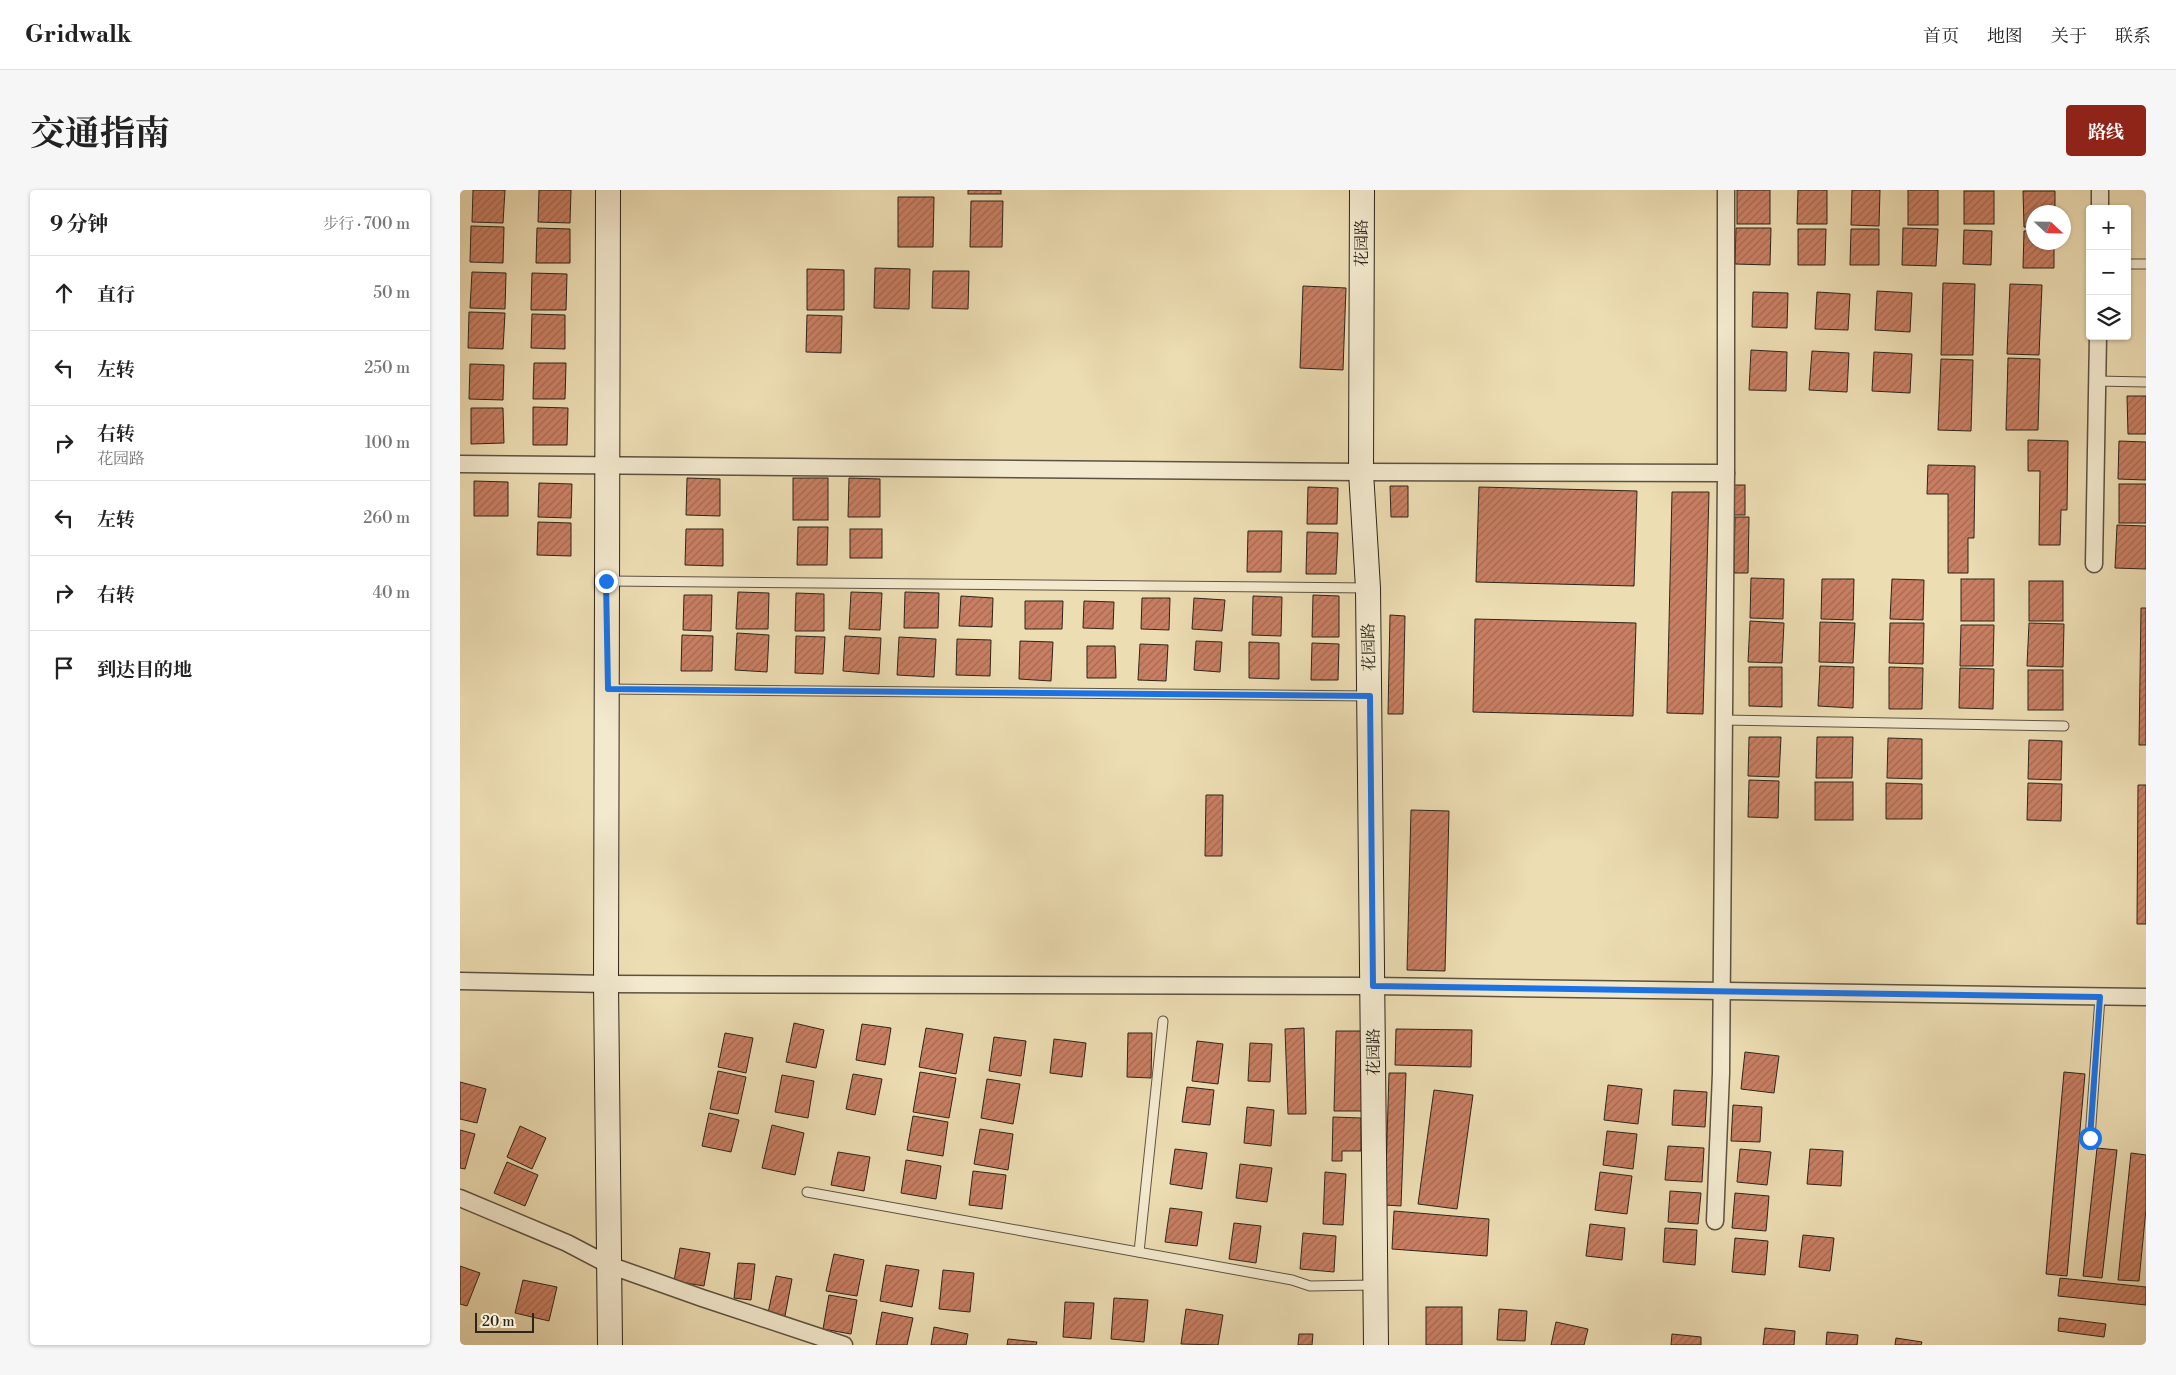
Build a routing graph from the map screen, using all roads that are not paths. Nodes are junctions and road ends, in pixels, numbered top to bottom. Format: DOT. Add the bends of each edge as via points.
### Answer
graph roads {
  1 [pos="608,190"];
  2 [pos="1362,190"];
  3 [pos="1726,190"];
  4 [pos="2100,190"];
  5 [pos="2100,205"];
  6 [pos="2131,264"];
  7 [pos="2146,264"];
  8 [pos="2098,340"];
  9 [pos="2097,381"];
  10 [pos="2146,382"];
  11 [pos="460,464"];
  12 [pos="607,466"];
  13 [pos="1361,472"];
  14 [pos="1726,473"];
  15 [pos="2094,564"];
  16 [pos="606,581"];
  17 [pos="1368,588"];
  18 [pos="608,689"];
  19 [pos="1370,696"];
  20 [pos="1724,720"];
  21 [pos="2064,726"];
  22 [pos="460,981"];
  23 [pos="606,984"];
  24 [pos="1373,986"];
  25 [pos="1722,991"];
  26 [pos="2100,997"];
  27 [pos="2146,997"];
  28 [pos="1163,1021"];
  29 [pos="2090,1138"];
  30 [pos="807,1192"];
  31 [pos="460,1198"];
  32 [pos="1715,1221"];
  33 [pos="1139,1252"];
  34 [pos="608,1265"];
  35 [pos="1375,1285"];
  36 [pos="610,1345"];
  37 [pos="844,1345"];
  38 [pos="1376,1345"];
  1 -- 12 [label="street"];
  2 -- 13 [label="street, 花园路"];
  3 -- 14 [label="street"];
  4 -- 5 [label="street"];
  6 -- 7 [label="lane"];
  8 -- 9 [label="street"];
  9 -- 10 [label="lane"];
  9 -- 15 [label="street"];
  11 -- 12 [label="street"];
  12 -- 13 [label="street"];
  12 -- 16 [label="street"];
  13 -- 14 [label="street"];
  13 -- 17 [label="street, 花园路"];
  14 -- 20 [label="street"];
  16 -- 17 [label="lane"];
  16 -- 18 [label="street"];
  17 -- 19 [label="street, 花园路"];
  18 -- 19 [label="lane"];
  18 -- 23 [label="street"];
  19 -- 24 [label="street, 花园路"];
  20 -- 21 [label="lane"];
  20 -- 25 [label="street"];
  22 -- 23 [label="street"];
  23 -- 24 [label="street"];
  23 -- 34 [label="street"];
  24 -- 25 [label="street"];
  24 -- 35 [label="street, 花园路"];
  25 -- 26 [label="street"];
  25 -- 32 [label="street"];
  26 -- 27 [label="street"];
  26 -- 29 [label="lane"];
  28 -- 33 [label="lane"];
  30 -- 33 [label="lane"];
  31 -- 34 [label="street" via="567,1243"];
  33 -- 35 [label="lane" via="1310,1286"];
  34 -- 36 [label="street"];
  34 -- 37 [label="street"];
  35 -- 38 [label="street, 花园路"];
}
